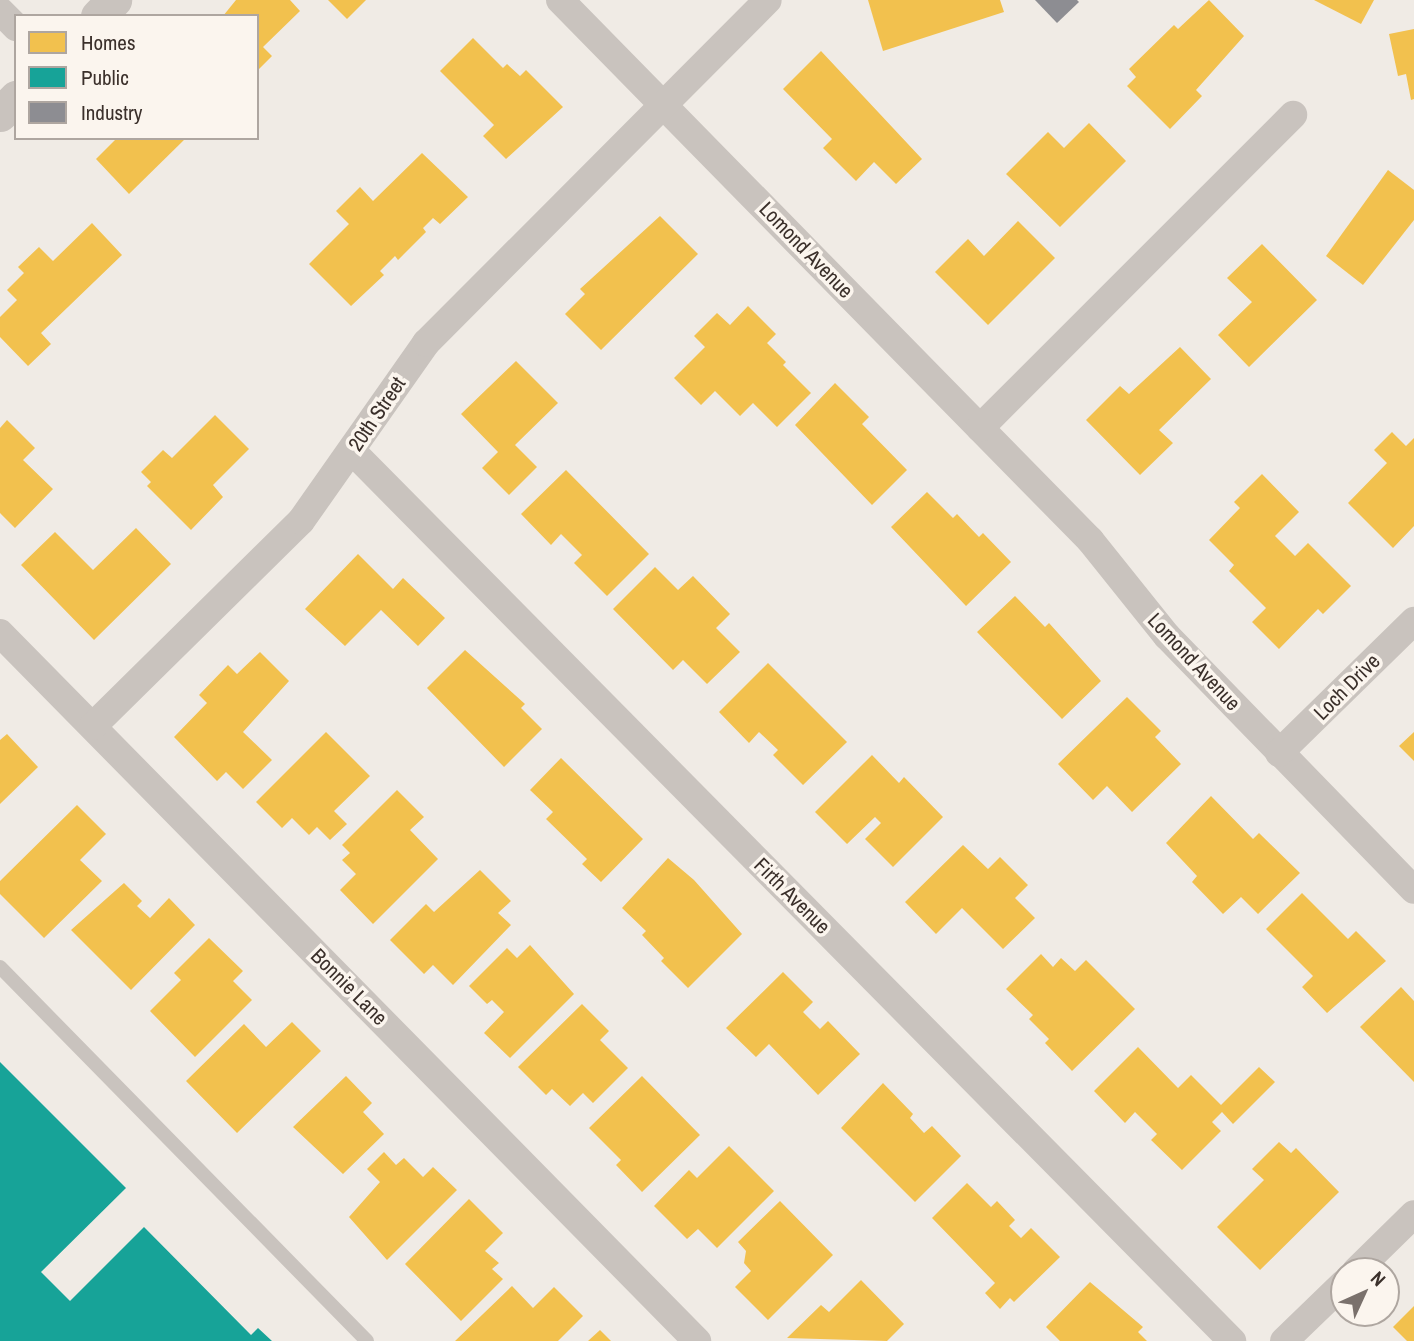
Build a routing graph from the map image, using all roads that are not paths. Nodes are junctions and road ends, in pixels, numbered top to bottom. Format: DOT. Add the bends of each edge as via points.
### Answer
graph roads {
  1 [pos="114,0"];
  2 [pos="560,0"];
  3 [pos="768,0"];
  4 [pos="0,11"];
  5 [pos="100,14"];
  6 [pos="14,25"];
  7 [pos="14,100"];
  8 [pos="662,103"];
  9 [pos="0,114"];
  10 [pos="1293,115"];
  11 [pos="980,428"];
  12 [pos="352,452"];
  13 [pos="1414,621"];
  14 [pos="0,633"];
  15 [pos="93,726"];
  16 [pos="1279,753"];
  17 [pos="1414,890"];
  18 [pos="0,967"];
  19 [pos="1414,1214"];
  20 [pos="1370,1257"];
  21 [pos="1330,1297"];
  22 [pos="367,1341"];
  23 [pos="698,1341"];
  24 [pos="1232,1341"];
  25 [pos="1284,1341"];
  1 -- 5 [label="street"];
  2 -- 8 [label="street, Lomond Avenue"];
  3 -- 8 [label="street"];
  4 -- 6 [label="street"];
  7 -- 9 [label="street"];
  8 -- 11 [label="street, Lomond Avenue"];
  8 -- 12 [label="street, 20th Street" via="426,343"];
  10 -- 11 [label="street"];
  11 -- 16 [label="street, Lomond Avenue" via="1090,540 1167,636"];
  12 -- 15 [label="street, 20th Street" via="301,521"];
  12 -- 24 [label="street, Firth Avenue"];
  13 -- 16 [label="street, Loch Drive"];
  14 -- 15 [label="street, Bonnie Lane"];
  15 -- 23 [label="street, Bonnie Lane"];
  16 -- 17 [label="street, Lomond Avenue"];
  18 -- 22 [label="lane"];
  19 -- 20 [label="street"];
  21 -- 25 [label="street"];
}
